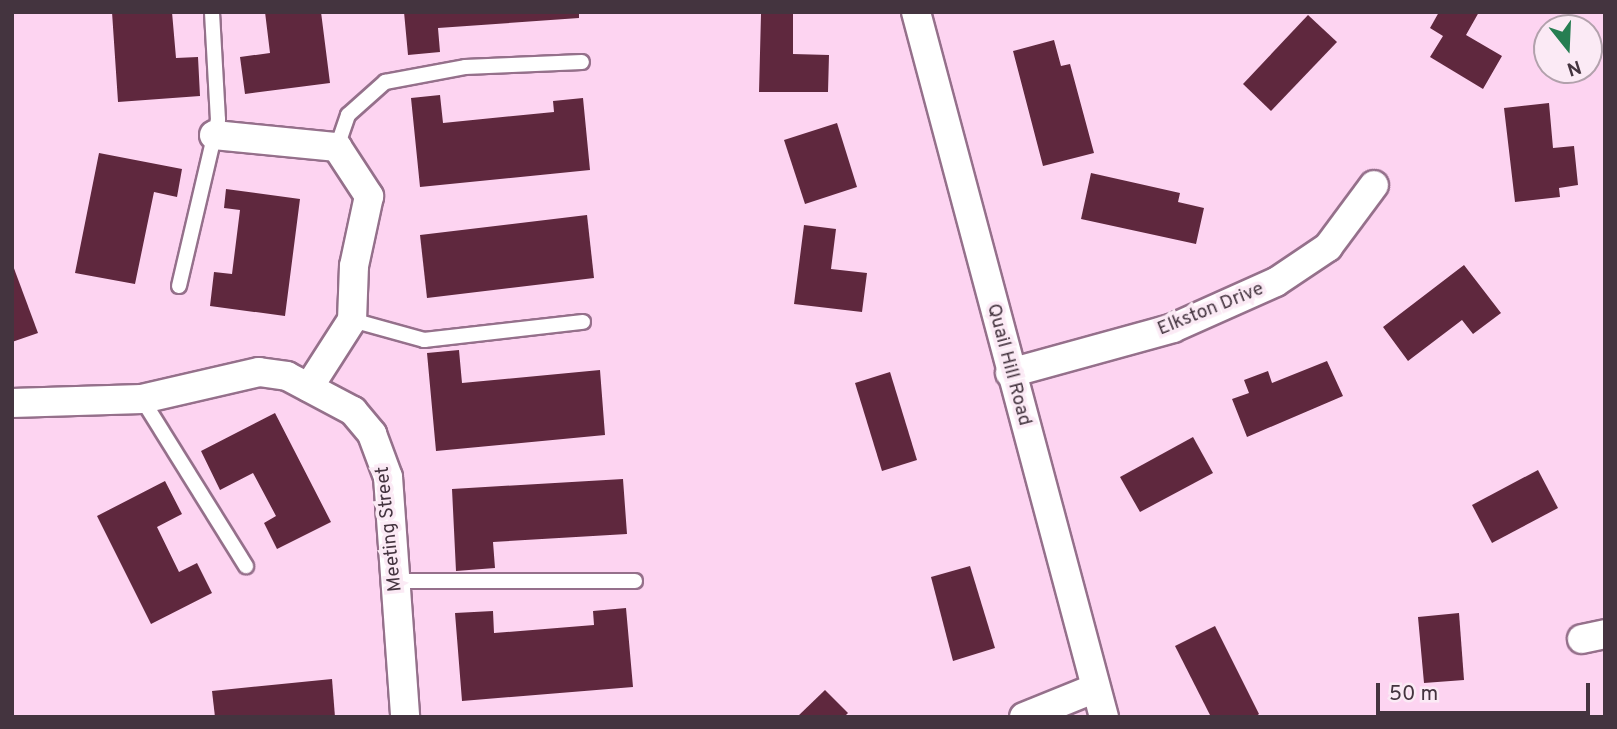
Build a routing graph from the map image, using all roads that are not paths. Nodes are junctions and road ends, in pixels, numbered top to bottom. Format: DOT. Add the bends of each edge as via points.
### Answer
graph roads {
  1 [pos="212,12"];
  2 [pos="916,12"];
  3 [pos="582,62"];
  4 [pos="214,135"];
  5 [pos="337,147"];
  6 [pos="1374,185"];
  7 [pos="179,286"];
  8 [pos="352,320"];
  9 [pos="583,322"];
  10 [pos="1010,373"];
  11 [pos="309,387"];
  12 [pos="142,399"];
  13 [pos="12,403"];
  14 [pos="246,566"];
  15 [pos="396,580"];
  16 [pos="635,581"];
  17 [pos="1093,689"];
  18 [pos="405,717"];
  19 [pos="1024,717"];
  20 [pos="1104,717"];
  1 -- 4 [label="lane" via="220,94"];
  2 -- 10 [label="street, Quail Hill Road"];
  3 -- 5 [label="lane" via="465,67 384,82 348,115"];
  4 -- 5 [label="street"];
  4 -- 7 [label="lane"];
  5 -- 8 [label="street" via="369,196 354,266"];
  6 -- 10 [label="street, Elkston Drive" via="1328,247 1276,282 1173,328"];
  8 -- 9 [label="lane" via="424,340"];
  8 -- 11 [label="street"];
  10 -- 17 [label="street, Quail Hill Road"];
  11 -- 12 [label="street, Meeting Street" via="259,372"];
  11 -- 15 [label="street, Meeting Street" via="353,411 385,462"];
  12 -- 13 [label="street, Meeting Street"];
  12 -- 14 [label="lane"];
  15 -- 16 [label="lane"];
  15 -- 18 [label="street, Meeting Street"];
  17 -- 19 [label="street"];
  17 -- 20 [label="street, Quail Hill Road"];
}
